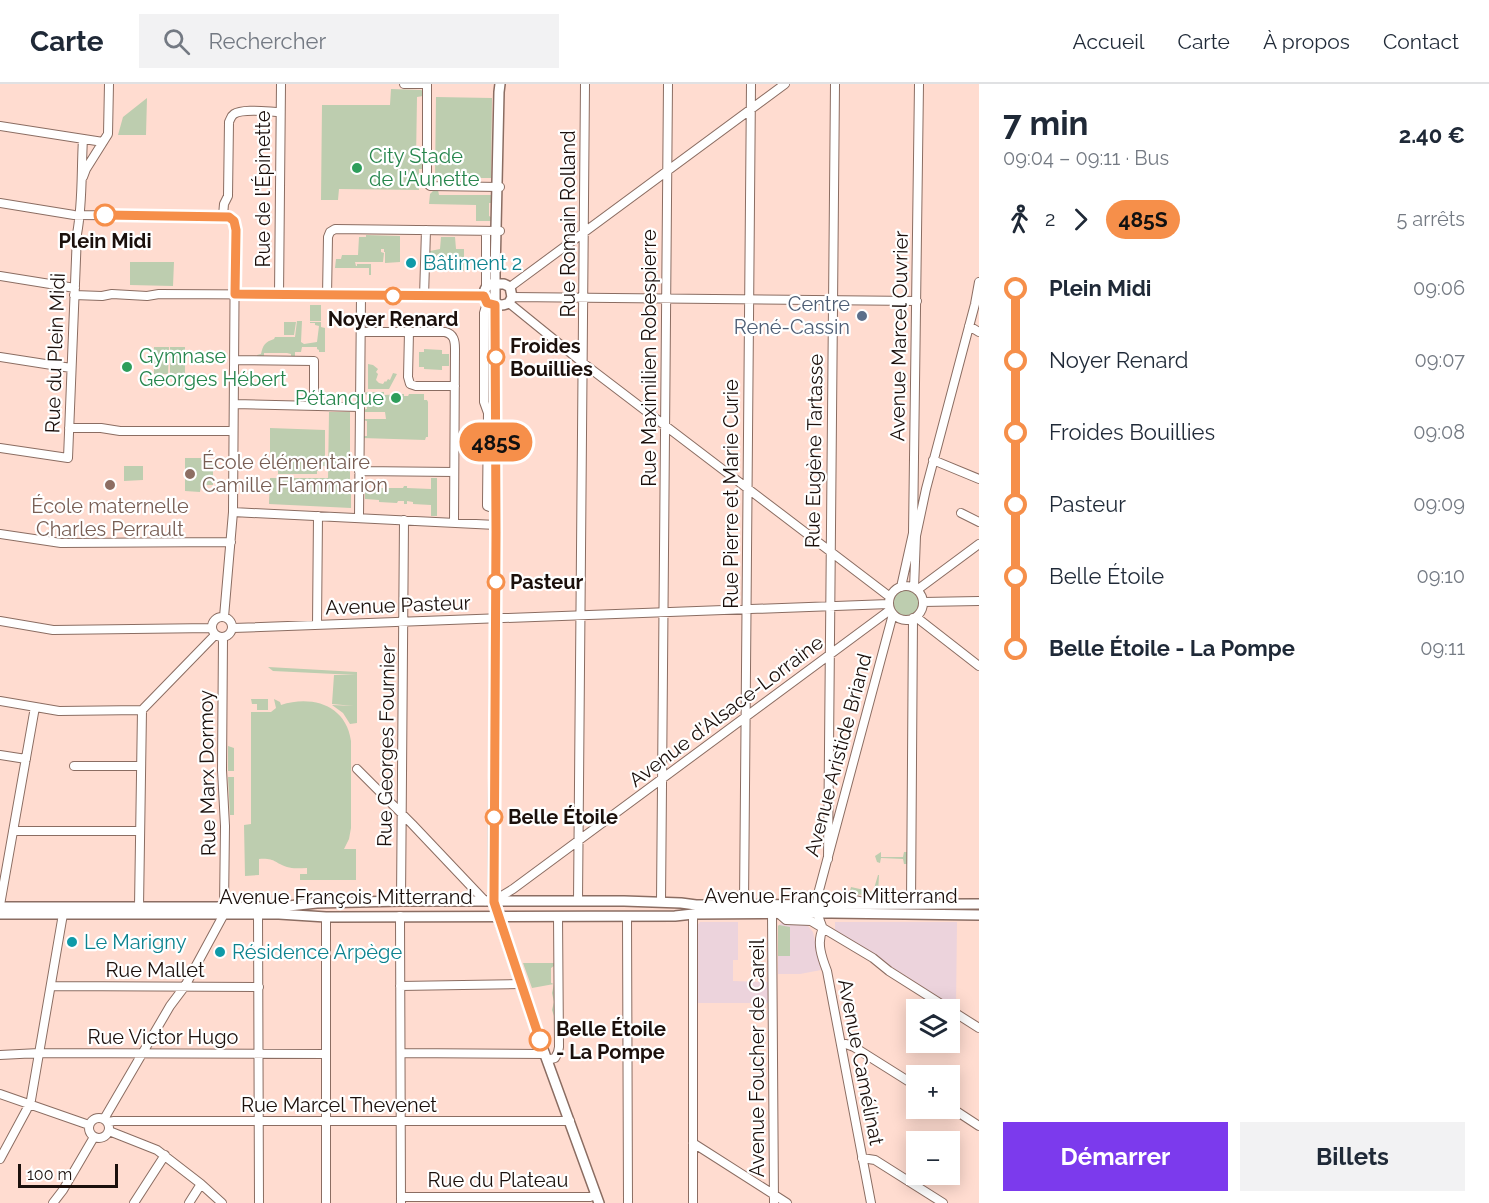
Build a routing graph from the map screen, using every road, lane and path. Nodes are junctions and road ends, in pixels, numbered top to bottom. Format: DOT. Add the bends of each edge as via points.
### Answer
graph roads {
  1 [pos="109,84"];
  2 [pos="280,84"];
  3 [pos="404,84"];
  4 [pos="427,84"];
  5 [pos="500,84"];
  6 [pos="585,84"];
  7 [pos="668,84"];
  8 [pos="751,84"];
  9 [pos="785,84"];
  10 [pos="835,84"];
  11 [pos="919,84"];
  12 [pos="751,109"];
  13 [pos="280,112"];
  14 [pos="0,126"];
  15 [pos="83,139"];
  16 [pos="103,142"];
  17 [pos="667,172"];
  18 [pos="83,178"];
  19 [pos="498,187"];
  20 [pos="0,203"];
  21 [pos="81,215"];
  22 [pos="226,216"];
  23 [pos="426,230"];
  24 [pos="494,231"];
  25 [pos="584,233"];
  26 [pos="0,276"];
  27 [pos="979,282"];
  28 [pos="74,292"];
  29 [pos="235,294"];
  30 [pos="279,295"];
  31 [pos="498,295"];
  32 [pos="327,296"];
  33 [pos="361,296"];
  34 [pos="424,297"];
  35 [pos="584,297"];
  36 [pos="666,298"];
  37 [pos="749,298"];
  38 [pos="833,300"];
  39 [pos="916,301"];
  40 [pos="977,301"];
  41 [pos="969,326"];
  42 [pos="361,332"];
  43 [pos="409,332"];
  44 [pos="979,332"];
  45 [pos="0,357"];
  46 [pos="234,360"];
  47 [pos="583,363"];
  48 [pos="72,368"];
  49 [pos="455,386"];
  50 [pos="234,404"];
  51 [pos="314,405"];
  52 [pos="360,407"];
  53 [pos="666,425"];
  54 [pos="69,428"];
  55 [pos="233,431"];
  56 [pos="0,448"];
  57 [pos="933,460"];
  58 [pos="359,471"];
  59 [pos="454,472"];
  60 [pos="979,479"];
  61 [pos="747,488"];
  62 [pos="926,489"];
  63 [pos="914,496"];
  64 [pos="495,510"];
  65 [pos="233,512"];
  66 [pos="961,513"];
  67 [pos="318,516"];
  68 [pos="359,517"];
  69 [pos="404,520"];
  70 [pos="979,522"];
  71 [pos="453,523"];
  72 [pos="496,525"];
  73 [pos="0,534"];
  74 [pos="231,542"];
  75 [pos="979,544"];
  76 [pos="830,551"];
  77 [pos="901,587"];
  78 [pos="915,589"];
  79 [pos="979,601"];
  80 [pos="923,602"];
  81 [pos="829,606"];
  82 [pos="891,606"];
  83 [pos="747,610"];
  84 [pos="663,612"];
  85 [pos="580,616"];
  86 [pos="224,617"];
  87 [pos="495,618"];
  88 [pos="915,618"];
  89 [pos="0,621"];
  90 [pos="403,621"];
  91 [pos="317,625"];
  92 [pos="233,628"];
  93 [pos="217,634"];
  94 [pos="829,654"];
  95 [pos="979,666"];
  96 [pos="0,701"];
  97 [pos="35,707"];
  98 [pos="142,710"];
  99 [pos="746,717"];
  100 [pos="0,755"];
  101 [pos="26,759"];
  102 [pos="74,766"];
  103 [pos="141,766"];
  104 [pos="357,769"];
  105 [pos="662,778"];
  106 [pos="401,814"];
  107 [pos="828,818"];
  108 [pos="837,821"];
  109 [pos="13,831"];
  110 [pos="140,831"];
  111 [pos="578,841"];
  112 [pos="828,859"];
  113 [pos="489,901"];
  114 [pos="578,901"];
  115 [pos="401,902"];
  116 [pos="661,902"];
  117 [pos="744,904"];
  118 [pos="818,904"];
  119 [pos="870,904"];
  120 [pos="911,904"];
  121 [pos="979,904"];
  122 [pos="0,906"];
  123 [pos="139,907"];
  124 [pos="224,911"];
  125 [pos="775,913"];
  126 [pos="0,914"];
  127 [pos="63,914"];
  128 [pos="258,914"];
  129 [pos="693,914"];
  130 [pos="979,915"];
  131 [pos="326,916"];
  132 [pos="400,916"];
  133 [pos="498,916"];
  134 [pos="558,916"];
  135 [pos="627,916"];
  136 [pos="810,921"];
  137 [pos="822,927"];
  138 [pos="521,984"];
  139 [pos="51,986"];
  140 [pos="185,986"];
  141 [pos="400,986"];
  142 [pos="258,987"];
  143 [pos="979,1028"];
  144 [pos="841,1045"];
  145 [pos="39,1053"];
  146 [pos="142,1053"];
  147 [pos="401,1053"];
  148 [pos="259,1054"];
  149 [pos="326,1054"];
  150 [pos="0,1055"];
  151 [pos="546,1057"];
  152 [pos="906,1080"];
  153 [pos="0,1094"];
  154 [pos="30,1104"];
  155 [pos="960,1114"];
  156 [pos="259,1121"];
  157 [pos="326,1121"];
  158 [pos="570,1121"];
  159 [pos="400,1122"];
  160 [pos="107,1124"];
  161 [pos="89,1125"];
  162 [pos="979,1126"];
  163 [pos="94,1137"];
  164 [pos="693,1143"];
  165 [pos="165,1155"];
  166 [pos="862,1158"];
  167 [pos="0,1159"];
  168 [pos="201,1184"];
  169 [pos="597,1199"];
  170 [pos="774,1199"];
  171 [pos="401,1200"];
  172 [pos="53,1203"];
  173 [pos="134,1203"];
  174 [pos="189,1203"];
  175 [pos="222,1203"];
  176 [pos="259,1203"];
  177 [pos="326,1203"];
  178 [pos="627,1203"];
  179 [pos="693,1203"];
  180 [pos="787,1203"];
  181 [pos="871,1203"];
  182 [pos="943,1203"];
  1 -- 16 [label="street" via="109,129"];
  2 -- 13 [label="street, Rue de l'Épinette"];
  3 -- 4 [label="street"];
  4 -- 19 [label="street" via="427,183"];
  5 -- 19 [label="main road"];
  6 -- 25 [label="street, Rue Romain Rolland"];
  7 -- 17 [label="street, Rue Maximilien Robespierre"];
  8 -- 12 [label="street, Rue Pierre et Marie Curie"];
  9 -- 12 [label="street"];
  10 -- 38 [label="street, Rue Eugène Tartasse"];
  11 -- 39 [label="street, Avenue Marcel Ouvrier"];
  12 -- 17 [label="street"];
  12 -- 37 [label="street, Rue Pierre et Marie Curie"];
  13 -- 22 [label="street" via="240,112 230,119"];
  13 -- 30 [label="street, Rue de l'Épinette"];
  14 -- 15 [label="street"];
  15 -- 16 [label="street"];
  15 -- 18 [label="street, Rue du Plein Midi"];
  16 -- 18 [label="street, Rue du Plein Midi"];
  17 -- 25 [label="street"];
  17 -- 36 [label="street, Rue Maximilien Robespierre"];
  18 -- 21 [label="street, Rue du Plein Midi"];
  19 -- 24 [label="main road"];
  20 -- 21 [label="street"];
  21 -- 22 [label="street"];
  21 -- 28 [label="street, Rue du Plein Midi"];
  22 -- 29 [label="street" via="234,221 236,230"];
  23 -- 24 [label="street"];
  23 -- 32 [label="street" via="332,230 328,237"];
  23 -- 34 [label="street"];
  24 -- 31 [label="main road"];
  25 -- 31 [label="street"];
  25 -- 35 [label="street, Rue Romain Rolland"];
  26 -- 28 [label="street"];
  27 -- 40 [label="street"];
  28 -- 29 [label="street" via="102,296"];
  28 -- 48 [label="street, Rue du Plein Midi"];
  29 -- 30 [label="street"];
  29 -- 46 [label="street"];
  30 -- 32 [label="street"];
  31 -- 34 [label="street"];
  31 -- 35 [label="street"];
  31 -- 47 [label="street"];
  31 -- 64 [label="main road"];
  31 -- 64 [label="street" via="484,313 487,506"];
  32 -- 33 [label="street"];
  33 -- 34 [label="street"];
  33 -- 42 [label="street"];
  35 -- 36 [label="street"];
  35 -- 47 [label="street, Rue Romain Rolland"];
  36 -- 37 [label="street"];
  36 -- 53 [label="street, Rue Maximilien Robespierre"];
  37 -- 38 [label="street"];
  37 -- 61 [label="street, Rue Pierre et Marie Curie"];
  38 -- 39 [label="street"];
  38 -- 76 [label="street, Rue Eugène Tartasse"];
  39 -- 63 [label="street, Avenue Marcel Ouvrier"];
  40 -- 41 [label="street"];
  41 -- 44 [label="street"];
  41 -- 57 [label="street"];
  42 -- 43 [label="street"];
  42 -- 52 [label="street"];
  43 -- 49 [label="street" via="445,332 453,336"];
  43 -- 49 [label="street" via="410,384"];
  45 -- 48 [label="street"];
  46 -- 50 [label="street"];
  46 -- 51 [label="street" via="314,361"];
  47 -- 53 [label="street"];
  47 -- 85 [label="street, Rue Romain Rolland"];
  48 -- 54 [label="street, Rue du Plein Midi"];
  49 -- 59 [label="street"];
  50 -- 51 [label="street"];
  50 -- 55 [label="street"];
  51 -- 52 [label="street"];
  52 -- 58 [label="street"];
  53 -- 61 [label="street"];
  53 -- 84 [label="street, Rue Maximilien Robespierre"];
  54 -- 55 [label="street"];
  54 -- 56 [label="street, Rue du Plein Midi" via="68,458"];
  55 -- 65 [label="street"];
  57 -- 60 [label="street"];
  57 -- 62 [label="street"];
  58 -- 59 [label="street"];
  58 -- 68 [label="street"];
  59 -- 71 [label="street"];
  61 -- 76 [label="street"];
  61 -- 83 [label="street, Rue Pierre et Marie Curie"];
  62 -- 63 [label="street"];
  62 -- 78 [label="street" via="916,536"];
  63 -- 77 [label="street, Avenue Marcel Ouvrier" via="913,534"];
  64 -- 72 [label="main road"];
  65 -- 67 [label="street"];
  65 -- 74 [label="street"];
  66 -- 70 [label="street"];
  67 -- 68 [label="street"];
  67 -- 91 [label="street"];
  68 -- 69 [label="street"];
  69 -- 71 [label="street"];
  69 -- 90 [label="street, Rue Georges Fournier"];
  71 -- 72 [label="street"];
  72 -- 87 [label="main road"];
  73 -- 74 [label="street" via="61,543"];
  74 -- 86 [label="street"];
  75 -- 78 [label="street"];
  76 -- 81 [label="street, Rue Eugène Tartasse"];
  76 -- 82 [label="street"];
  77 -- 78 [label="street"];
  77 -- 82 [label="street" via="895,591"];
  78 -- 80 [label="street"];
  79 -- 80 [label="street"];
  80 -- 88 [label="street"];
  81 -- 82 [label="street, Avenue Pasteur"];
  81 -- 83 [label="street, Avenue Pasteur"];
  81 -- 94 [label="street, Rue Eugène Tartasse"];
  82 -- 88 [label="street" via="900,619"];
  82 -- 94 [label="street, Avenue d'Alsace-Lorraine"];
  82 -- 108 [label="street, Avenue Aristide Briand"];
  83 -- 84 [label="street, Avenue Pasteur"];
  83 -- 99 [label="street, Rue Pierre et Marie Curie"];
  84 -- 85 [label="street, Avenue Pasteur"];
  84 -- 105 [label="street, Rue Maximilien Robespierre"];
  85 -- 87 [label="street, Avenue Pasteur"];
  85 -- 111 [label="street, Rue Romain Rolland"];
  86 -- 92 [label="street"];
  86 -- 93 [label="street" via="215,620"];
  87 -- 90 [label="street, Avenue Pasteur"];
  87 -- 113 [label="main road"];
  88 -- 95 [label="street"];
  88 -- 120 [label="street"];
  89 -- 93 [label="street" via="52,630"];
  90 -- 91 [label="street, Avenue Pasteur"];
  90 -- 106 [label="street, Rue Georges Fournier"];
  91 -- 92 [label="street, Avenue Pasteur"];
  92 -- 93 [label="street" via="230,635"];
  93 -- 98 [label="street"];
  93 -- 124 [label="street, Rue Marx Dormoy" via="225,826"];
  94 -- 99 [label="street, Avenue d'Alsace-Lorraine"];
  94 -- 107 [label="street, Rue Eugène Tartasse"];
  96 -- 97 [label="street"];
  97 -- 98 [label="street" via="59,711"];
  97 -- 101 [label="street"];
  98 -- 103 [label="street"];
  99 -- 105 [label="street, Avenue d'Alsace-Lorraine"];
  99 -- 117 [label="street, Rue Pierre et Marie Curie"];
  100 -- 101 [label="street"];
  101 -- 109 [label="street"];
  102 -- 103 [label="street"];
  103 -- 110 [label="street"];
  104 -- 106 [label="street"];
  105 -- 111 [label="street, Avenue d'Alsace-Lorraine"];
  105 -- 116 [label="street, Rue Maximilien Robespierre"];
  106 -- 113 [label="street"];
  106 -- 115 [label="street, Rue Georges Fournier"];
  107 -- 108 [label="street"];
  107 -- 112 [label="street, Rue Eugène Tartasse"];
  108 -- 112 [label="street, Avenue Aristide Briand"];
  109 -- 110 [label="street"];
  109 -- 122 [label="street"];
  110 -- 123 [label="street"];
  111 -- 113 [label="street, Avenue d'Alsace-Lorraine" via="513,889"];
  111 -- 114 [label="street, Rue Romain Rolland"];
  112 -- 118 [label="street, Avenue Aristide Briand"];
  113 -- 114 [label="main road, Avenue François Mitterrand"];
  113 -- 115 [label="main road, Avenue François Mitterrand"];
  113 -- 133 [label="main road"];
  114 -- 116 [label="main road, Avenue François Mitterrand"];
  115 -- 124 [label="main road, Avenue François Mitterrand" via="317,903"];
  116 -- 117 [label="main road, Avenue François Mitterrand"];
  117 -- 118 [label="main road, Avenue François Mitterrand"];
  118 -- 119 [label="main road"];
  118 -- 119 [label="street" via="827,898"];
  118 -- 125 [label="main road, Avenue François Mitterrand"];
  118 -- 130 [label="main road, Avenue François Mitterrand"];
  118 -- 136 [label="street"];
  118 -- 137 [label="street, Avenue Camélinat"];
  119 -- 120 [label="main road"];
  120 -- 121 [label="main road"];
  122 -- 123 [label="main road, Avenue François Mitterrand"];
  123 -- 124 [label="main road, Avenue François Mitterrand"];
  124 -- 127 [label="main road, Avenue François Mitterrand"];
  124 -- 128 [label="main road, Avenue François Mitterrand"];
  124 -- 140 [label="street"];
  125 -- 129 [label="main road, Avenue François Mitterrand"];
  125 -- 136 [label="street" via="786,920"];
  125 -- 170 [label="street, Avenue Foucher de Careil"];
  126 -- 127 [label="main road, Avenue François Mitterrand"];
  127 -- 139 [label="street"];
  128 -- 131 [label="main road, Avenue François Mitterrand"];
  128 -- 142 [label="street"];
  129 -- 135 [label="main road, Avenue François Mitterrand"];
  129 -- 164 [label="street"];
  131 -- 132 [label="main road, Avenue François Mitterrand"];
  131 -- 149 [label="street"];
  132 -- 133 [label="main road, Avenue François Mitterrand"];
  132 -- 141 [label="street"];
  133 -- 134 [label="main road, Avenue François Mitterrand"];
  133 -- 138 [label="main road"];
  134 -- 135 [label="main road, Avenue François Mitterrand"];
  134 -- 151 [label="street" via="559,1047 555,1058"];
  135 -- 178 [label="street"];
  136 -- 137 [label="street"];
  137 -- 143 [label="street"];
  137 -- 144 [label="street, Avenue Camélinat" via="819,942"];
  138 -- 141 [label="street"];
  138 -- 151 [label="main road"];
  139 -- 140 [label="street, Rue Mallet"];
  139 -- 145 [label="street"];
  140 -- 142 [label="street, Rue Mallet"];
  140 -- 146 [label="street"];
  141 -- 147 [label="street"];
  142 -- 148 [label="street"];
  144 -- 152 [label="street" via="854,1047"];
  144 -- 166 [label="street, Avenue Camélinat"];
  145 -- 146 [label="street, Rue Victor Hugo"];
  145 -- 150 [label="street, Rue Victor Hugo"];
  145 -- 154 [label="street"];
  146 -- 148 [label="street, Rue Victor Hugo"];
  146 -- 160 [label="street"];
  147 -- 151 [label="street"];
  147 -- 159 [label="street"];
  148 -- 149 [label="street, Rue Victor Hugo"];
  148 -- 156 [label="street"];
  149 -- 157 [label="street"];
  151 -- 158 [label="main road"];
  153 -- 154 [label="street"];
  154 -- 161 [label="street"];
  154 -- 167 [label="street"];
  155 -- 162 [label="street"];
  156 -- 157 [label="street, Rue Marcel Thevenet"];
  156 -- 160 [label="street, Rue Marcel Thevenet"];
  156 -- 176 [label="street"];
  157 -- 159 [label="street, Rue Marcel Thevenet"];
  157 -- 177 [label="street"];
  158 -- 159 [label="street, Rue Marcel Thevenet"];
  158 -- 169 [label="main road"];
  159 -- 171 [label="street"];
  160 -- 161 [label="street" via="95,1118"];
  160 -- 163 [label="street" via="102,1137"];
  160 -- 165 [label="street"];
  161 -- 163 [label="street"];
  163 -- 172 [label="street"];
  164 -- 170 [label="street"];
  164 -- 179 [label="street"];
  165 -- 168 [label="street"];
  165 -- 173 [label="street"];
  166 -- 181 [label="street, Avenue Camélinat"];
  166 -- 182 [label="street" via="875,1160"];
  168 -- 174 [label="street"];
  168 -- 175 [label="street"];
  169 -- 171 [label="street, Rue du Plateau"];
  170 -- 180 [label="street"];
}
